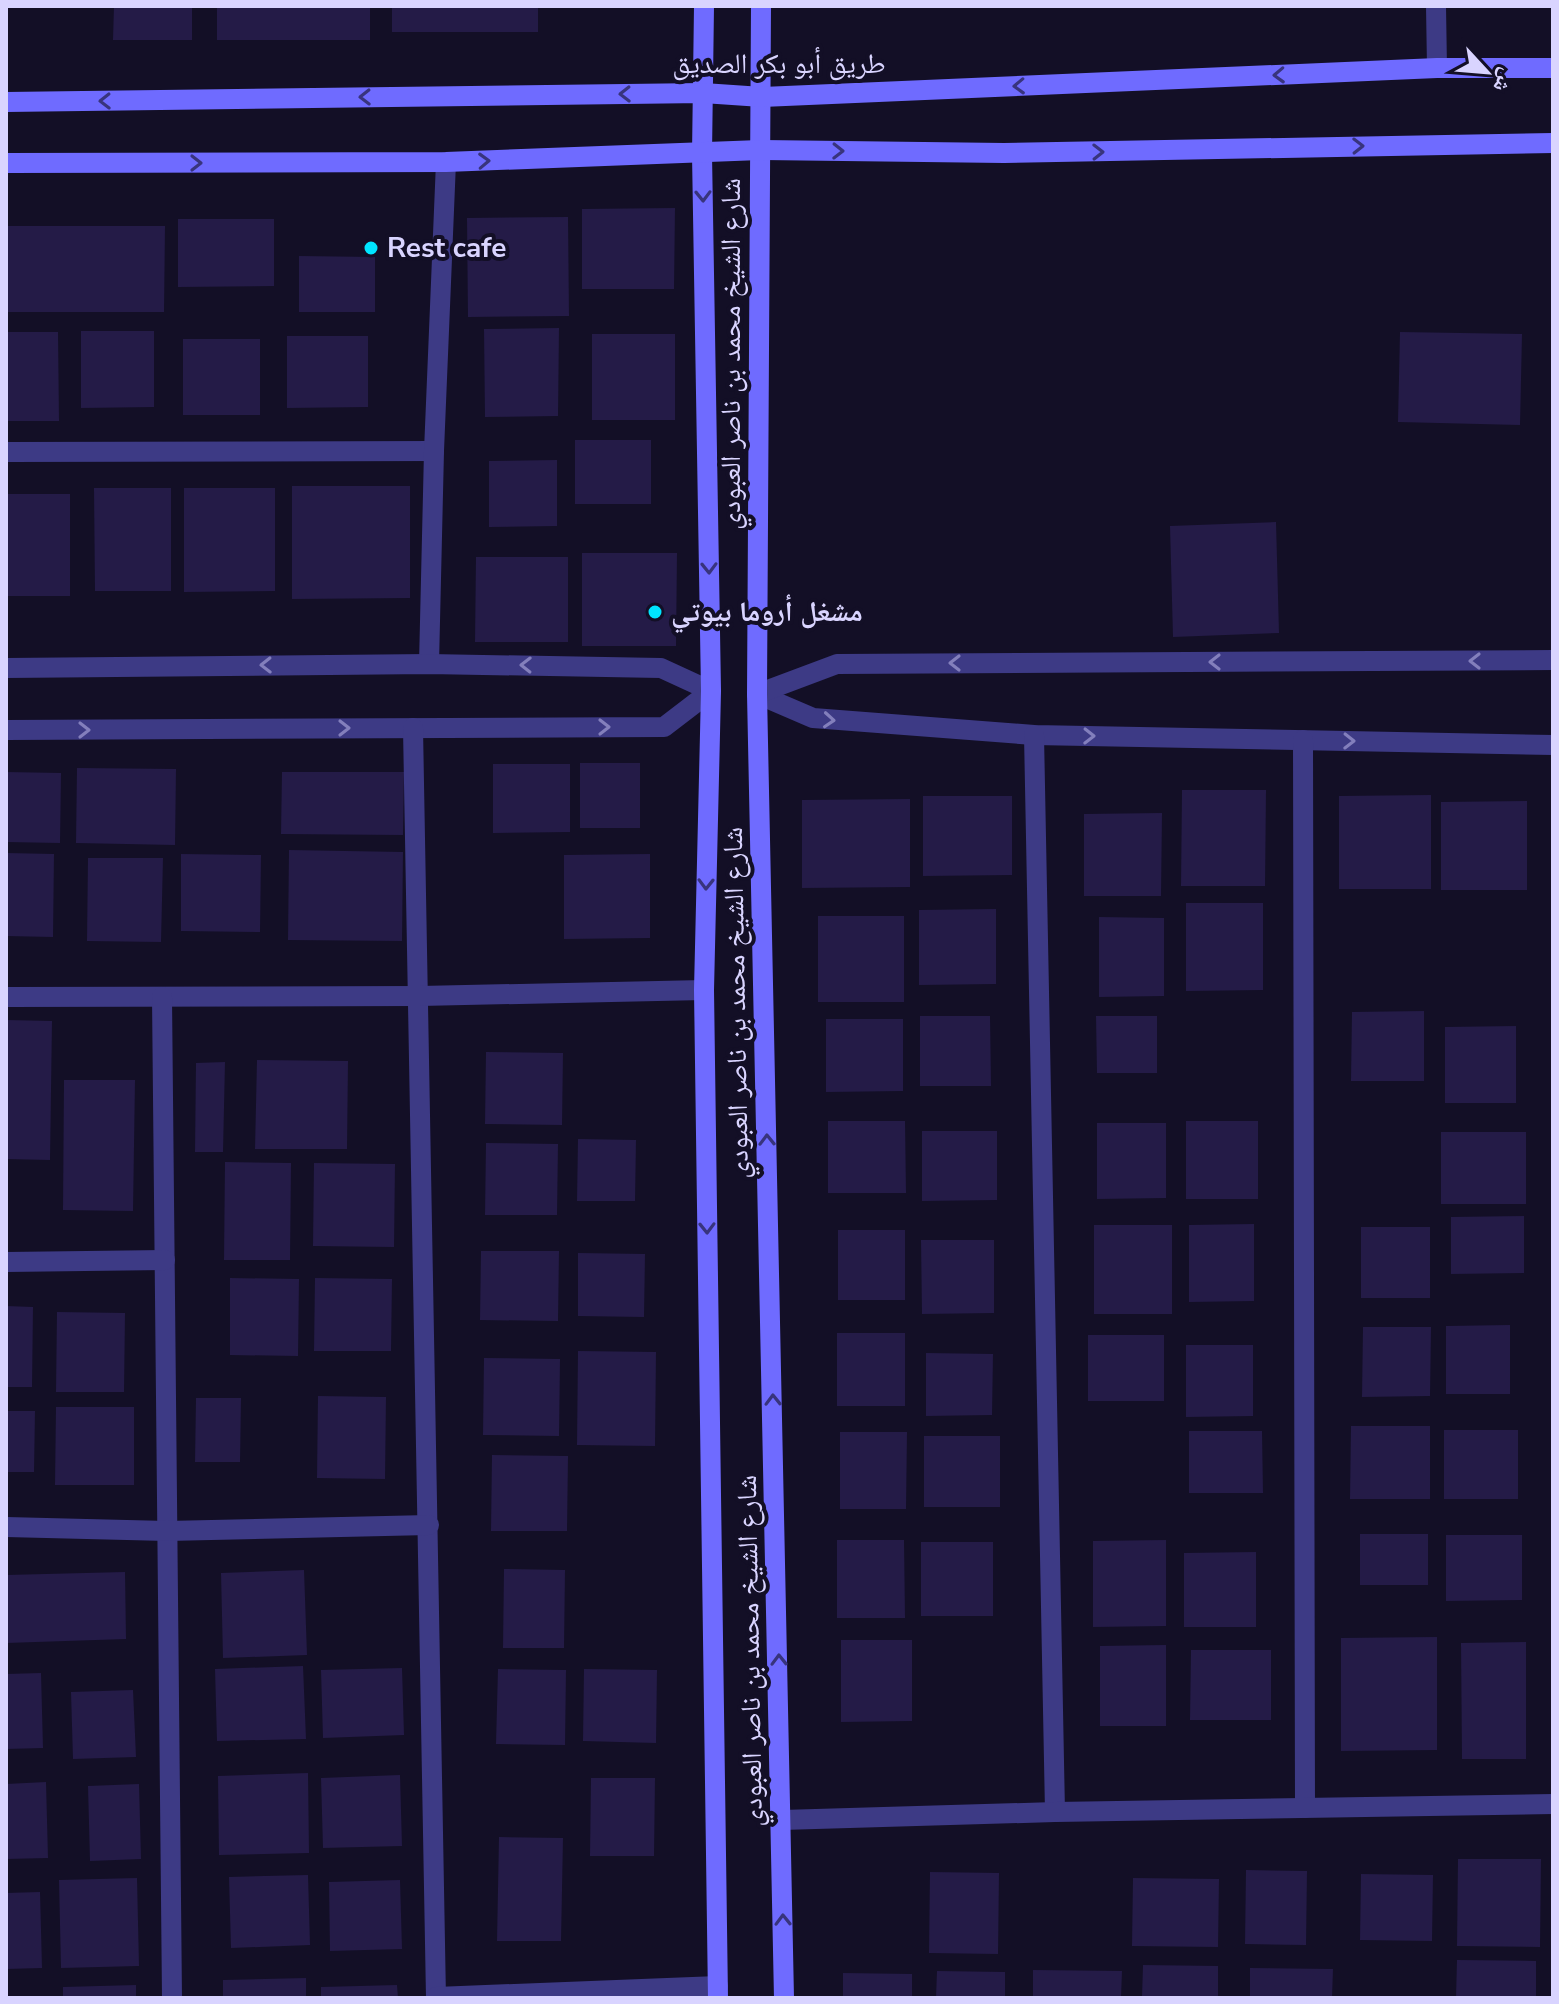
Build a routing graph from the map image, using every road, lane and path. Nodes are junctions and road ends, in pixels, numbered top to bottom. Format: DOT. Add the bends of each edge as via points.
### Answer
graph roads {
  1 [pos="704,6"];
  2 [pos="761,6"];
  3 [pos="1436,6"];
  4 [pos="1437,68"];
  5 [pos="1553,68"];
  6 [pos="703,93"];
  7 [pos="762,97"];
  8 [pos="6,102"];
  9 [pos="1553,143"];
  10 [pos="760,150"];
  11 [pos="702,154"];
  12 [pos="446,162"];
  13 [pos="6,163"];
  14 [pos="434,451"];
  15 [pos="6,452"];
  16 [pos="1553,660"];
  17 [pos="429,664"];
  18 [pos="6,668"];
  19 [pos="711,691"];
  20 [pos="757,694"];
  21 [pos="413,728"];
  22 [pos="6,730"];
  23 [pos="1034,735"];
  24 [pos="1303,740"];
  25 [pos="1553,745"];
  26 [pos="704,990"];
  27 [pos="420,996"];
  28 [pos="6,997"];
  29 [pos="162,997"];
  30 [pos="165,1260"];
  31 [pos="6,1262"];
  32 [pos="429,1525"];
  33 [pos="6,1527"];
  34 [pos="167,1531"];
  35 [pos="1553,1804"];
  36 [pos="1305,1808"];
  37 [pos="1055,1812"];
  38 [pos="782,1820"];
  39 [pos="718,1992"];
  40 [pos="172,1998"];
  41 [pos="436,1998"];
  42 [pos="784,1998"];
  1 -- 6 [label="street, شارع الشيخ محمد بن ناصر العبودي"];
  2 -- 7 [label="street, شارع الشيخ محمد بن ناصر العبودي"];
  3 -- 4 [label="street"];
  4 -- 5 [label="street, طريق أبو بكر الصديق"];
  4 -- 7 [label="street, طريق أبو بكر الصديق, one-way"];
  6 -- 7 [label="street, طريق أبو بكر الصديق"];
  6 -- 8 [label="street, طريق أبو بكر الصديق, one-way"];
  6 -- 11 [label="street, شارع الشيخ محمد بن ناصر العبودي"];
  7 -- 10 [label="street, شارع الشيخ محمد بن ناصر العبودي"];
  10 -- 9 [label="street, one-way" via="1004,153"];
  10 -- 11 [label="street"];
  10 -- 20 [label="street, شارع الشيخ محمد بن ناصر العبودي"];
  12 -- 11 [label="street, one-way"];
  11 -- 19 [label="street, شارع الشيخ محمد بن ناصر العبودي, one-way"];
  13 -- 12 [label="street, one-way"];
  12 -- 14 [label="street"];
  14 -- 15 [label="street"];
  14 -- 17 [label="street"];
  16 -- 20 [label="street, one-way" via="837,664"];
  17 -- 18 [label="street, one-way"];
  19 -- 17 [label="street, one-way" via="661,668"];
  21 -- 19 [label="street, one-way" via="664,727"];
  19 -- 26 [label="street, شارع الشيخ محمد بن ناصر العبودي, one-way"];
  20 -- 23 [label="street, one-way" via="813,718"];
  38 -- 20 [label="street, شارع الشيخ محمد بن ناصر العبودي, one-way"];
  22 -- 21 [label="street, one-way"];
  21 -- 27 [label="street"];
  23 -- 24 [label="street, one-way"];
  23 -- 37 [label="street"];
  24 -- 25 [label="street, one-way"];
  24 -- 36 [label="street"];
  26 -- 27 [label="street"];
  26 -- 39 [label="street, شارع الشيخ محمد بن ناصر العبودي, one-way"];
  27 -- 29 [label="street"];
  27 -- 32 [label="street"];
  28 -- 29 [label="street"];
  29 -- 30 [label="street"];
  30 -- 31 [label="street"];
  30 -- 34 [label="street"];
  32 -- 34 [label="street"];
  32 -- 41 [label="street"];
  33 -- 34 [label="street"];
  34 -- 40 [label="street"];
  35 -- 36 [label="street"];
  36 -- 37 [label="street"];
  37 -- 38 [label="street"];
  42 -- 38 [label="street, شارع الشيخ محمد بن ناصر العبودي, one-way"];
  39 -- 41 [label="street"];
}
